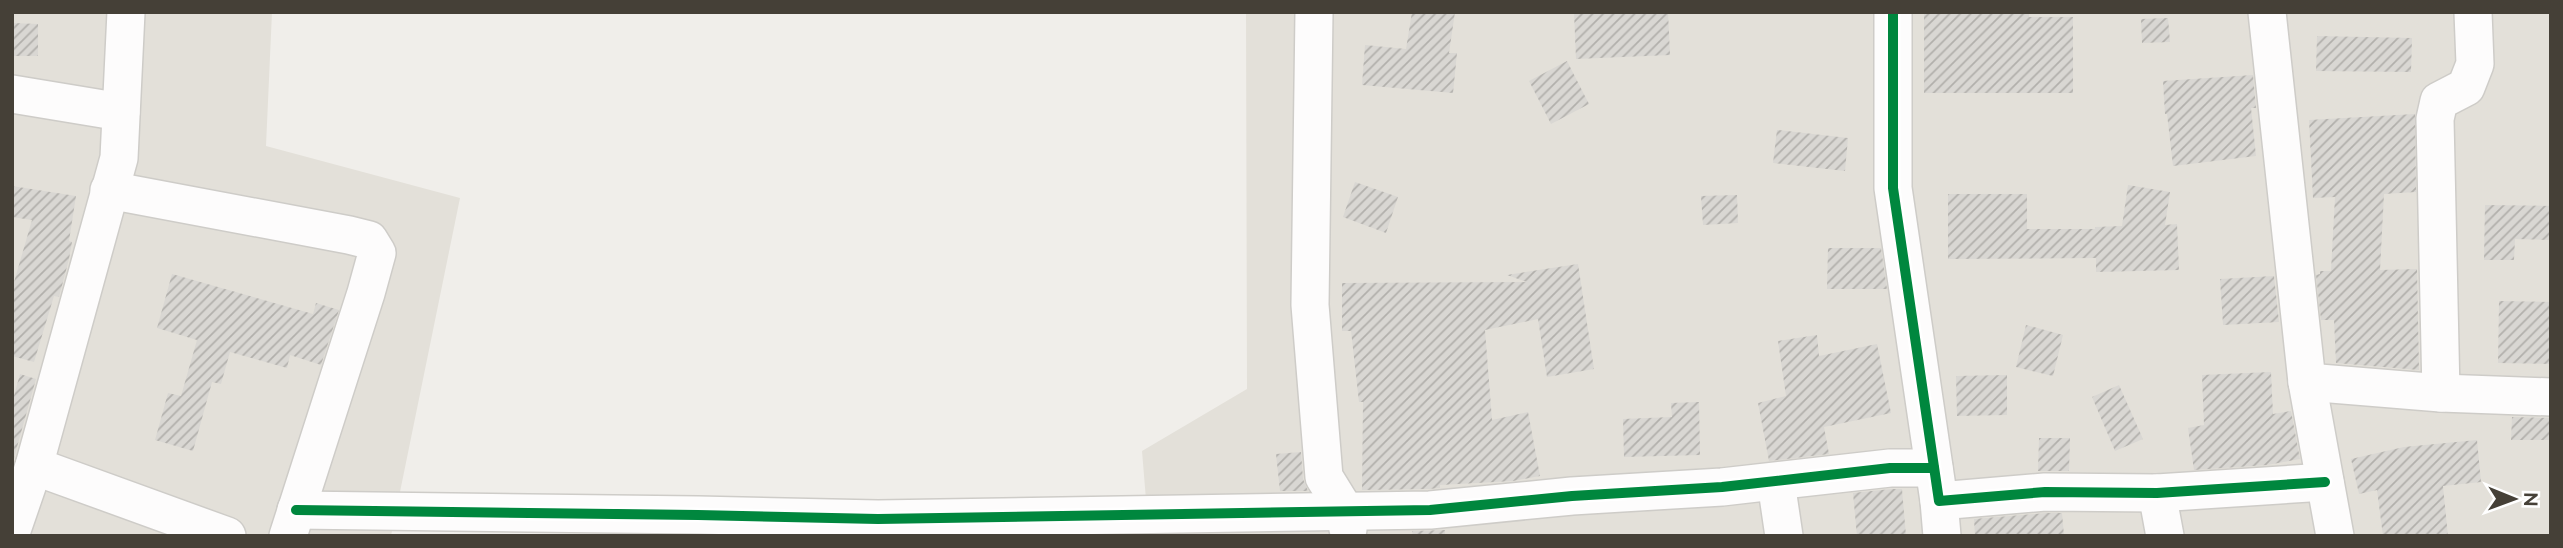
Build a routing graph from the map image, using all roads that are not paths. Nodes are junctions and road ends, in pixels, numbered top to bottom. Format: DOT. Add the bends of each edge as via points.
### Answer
graph roads {
  1 [pos="126,12"];
  2 [pos="1314,12"];
  3 [pos="1893,12"];
  4 [pos="2267,12"];
  5 [pos="2473,12"];
  6 [pos="12,94"];
  7 [pos="121,112"];
  8 [pos="109,190"];
  9 [pos="2307,382"];
  10 [pos="2441,393"];
  11 [pos="2551,397"];
  12 [pos="34,466"];
  13 [pos="1776,482"];
  14 [pos="2325,482"];
  15 [pos="2157,493"];
  16 [pos="1938,502"];
  17 [pos="292,523"];
  18 [pos="1347,524"];
  19 [pos="12,530"];
  20 [pos="227,536"];
  21 [pos="1784,536"];
  22 [pos="2165,536"];
  23 [pos="2335,536"];
  1 -- 7 [label="street"];
  2 -- 18 [label="street" via="1310,306 1324,477"];
  3 -- 16 [label="street" via="1894,188"];
  4 -- 9 [label="street"];
  5 -- 10 [label="street" via="2475,64 2466,87 2440,101 2435,119"];
  6 -- 7 [label="street"];
  7 -- 8 [label="street" via="119,158"];
  8 -- 12 [label="street"];
  8 -- 17 [label="street" via="349,235 369,240 377,253"];
  9 -- 10 [label="street"];
  9 -- 14 [label="street"];
  10 -- 11 [label="street"];
  12 -- 19 [label="street"];
  12 -- 20 [label="street"];
  13 -- 16 [label="street" via="1890,468"];
  13 -- 18 [label="street" via="1572,496 1430,510"];
  13 -- 21 [label="street"];
  14 -- 15 [label="street"];
  14 -- 23 [label="street"];
  15 -- 16 [label="street" via="2045,492"];
  15 -- 22 [label="street"];
  17 -- 18 [label="street" via="877,519"];
}
